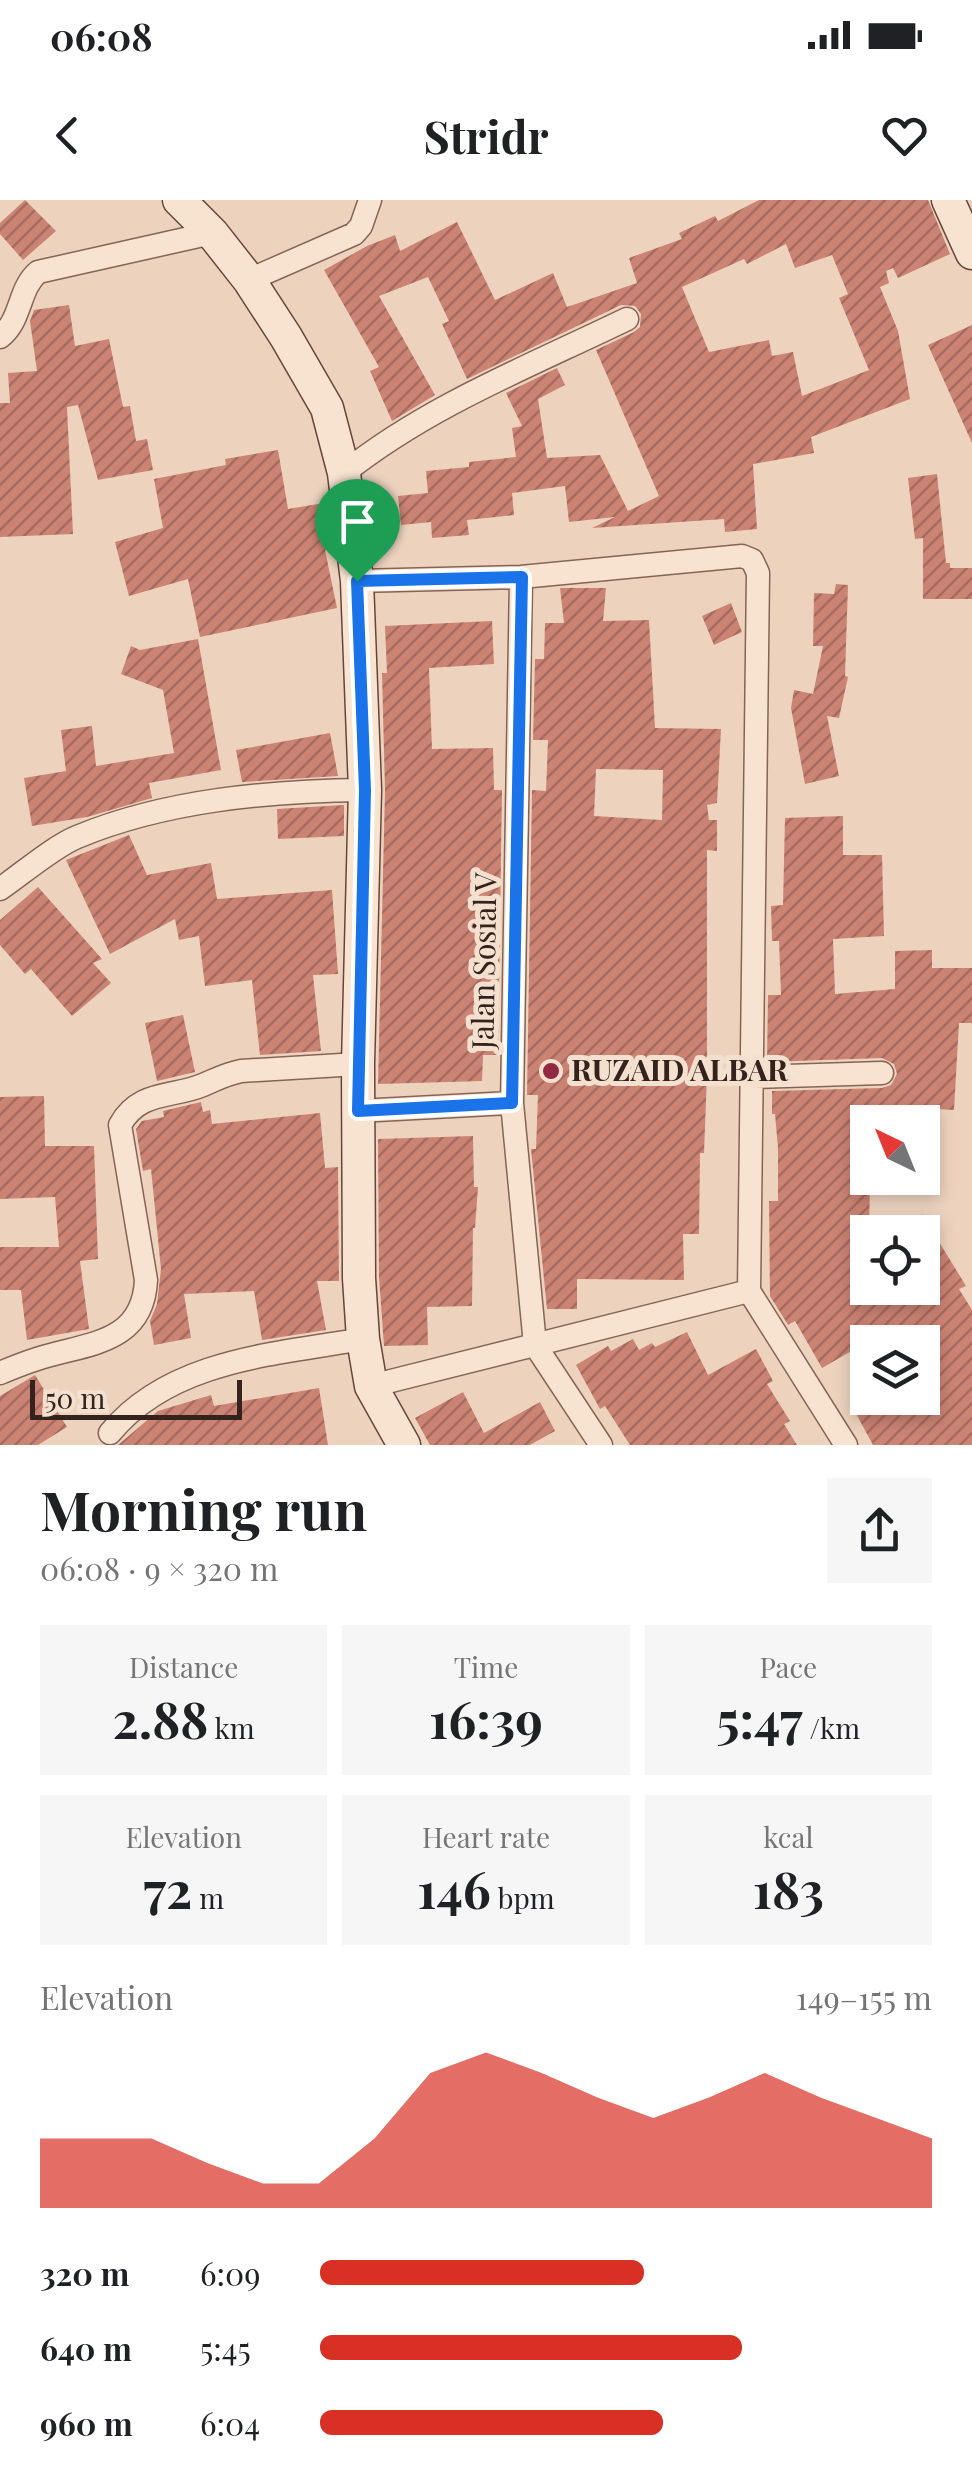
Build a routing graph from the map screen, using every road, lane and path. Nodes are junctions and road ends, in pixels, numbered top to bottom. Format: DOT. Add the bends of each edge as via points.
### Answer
graph roads {
  1 [pos="178,200"];
  2 [pos="370,200"];
  3 [pos="948,200"];
  4 [pos="212,233"];
  5 [pos="972,253"];
  6 [pos="249,280"];
  7 [pos="626,319"];
  8 [pos="0,337"];
  9 [pos="344,473"];
  10 [pos="522,577"];
  11 [pos="357,581"];
  12 [pos="365,790"];
  13 [pos="8,884"];
  14 [pos="358,1064"];
  15 [pos="882,1073"];
  16 [pos="752,1077"];
  17 [pos="512,1103"];
  18 [pos="358,1111"];
  19 [pos="749,1290"];
  20 [pos="363,1339"];
  21 [pos="535,1346"];
  22 [pos="0,1373"];
  23 [pos="371,1386"];
  24 [pos="110,1433"];
  25 [pos="404,1445"];
  26 [pos="601,1445"];
  27 [pos="846,1445"];
  1 -- 4 [label="street"];
  2 -- 6 [label="street" via="354,234"];
  3 -- 5 [label="street"];
  4 -- 6 [label="street"];
  4 -- 8 [label="street" via="38,272"];
  6 -- 9 [label="street" via="327,408"];
  7 -- 9 [label="street" via="429,415"];
  9 -- 11 [label="street"];
  10 -- 11 [label="street"];
  10 -- 16 [label="street" via="742,556 758,573"];
  10 -- 17 [label="street, Jalan Sosial V"];
  11 -- 12 [label="street"];
  12 -- 13 [label="street" via="303,790 141,817 74,838"];
  12 -- 14 [label="street"];
  14 -- 18 [label="street"];
  14 -- 22 [label="street" via="222,1074 131,1108 120,1125 145,1301 137,1316 103,1342"];
  15 -- 16 [label="street"];
  16 -- 19 [label="street"];
  17 -- 18 [label="street"];
  17 -- 21 [label="street, Jalan Sosial V"];
  18 -- 20 [label="street"];
  19 -- 21 [label="street"];
  19 -- 27 [label="street"];
  20 -- 23 [label="street"];
  20 -- 24 [label="street" via="246,1359 192,1376 154,1392"];
  21 -- 23 [label="street"];
  21 -- 26 [label="street, Jalan Sosial V"];
  23 -- 25 [label="street"];
}
